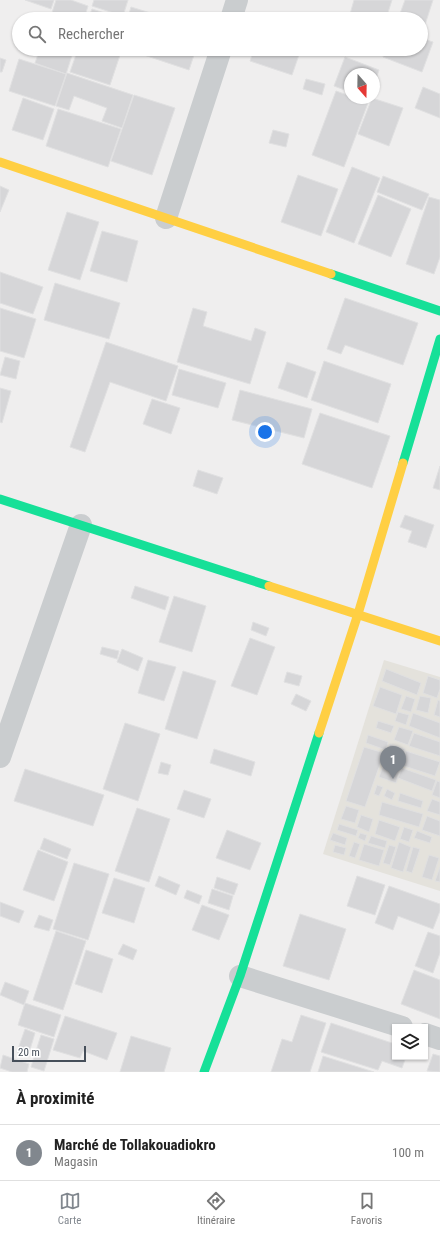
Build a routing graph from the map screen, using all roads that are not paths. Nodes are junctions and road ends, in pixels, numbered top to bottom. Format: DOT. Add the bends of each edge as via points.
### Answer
graph roads {
  1 [pos="237,0"];
  2 [pos="233,12"];
  3 [pos="219,56"];
  4 [pos="0,162"];
  5 [pos="166,218"];
  6 [pos="440,311"];
  7 [pos="440,339"];
  8 [pos="0,499"];
  9 [pos="81,525"];
  10 [pos="358,614"];
  11 [pos="440,640"];
  12 [pos="0,756"];
  13 [pos="240,976"];
  14 [pos="392,1024"];
  15 [pos="428,1035"];
  16 [pos="440,1039"];
  17 [pos="204,1072"];
  1 -- 2 [label="street"];
  3 -- 5 [label="street"];
  4 -- 5 [label="street"];
  5 -- 6 [label="street"];
  7 -- 10 [label="street"];
  8 -- 9 [label="street"];
  9 -- 10 [label="street"];
  9 -- 12 [label="street"];
  10 -- 11 [label="street"];
  10 -- 13 [label="street"];
  13 -- 14 [label="street"];
  13 -- 17 [label="street"];
  15 -- 16 [label="street"];
}
